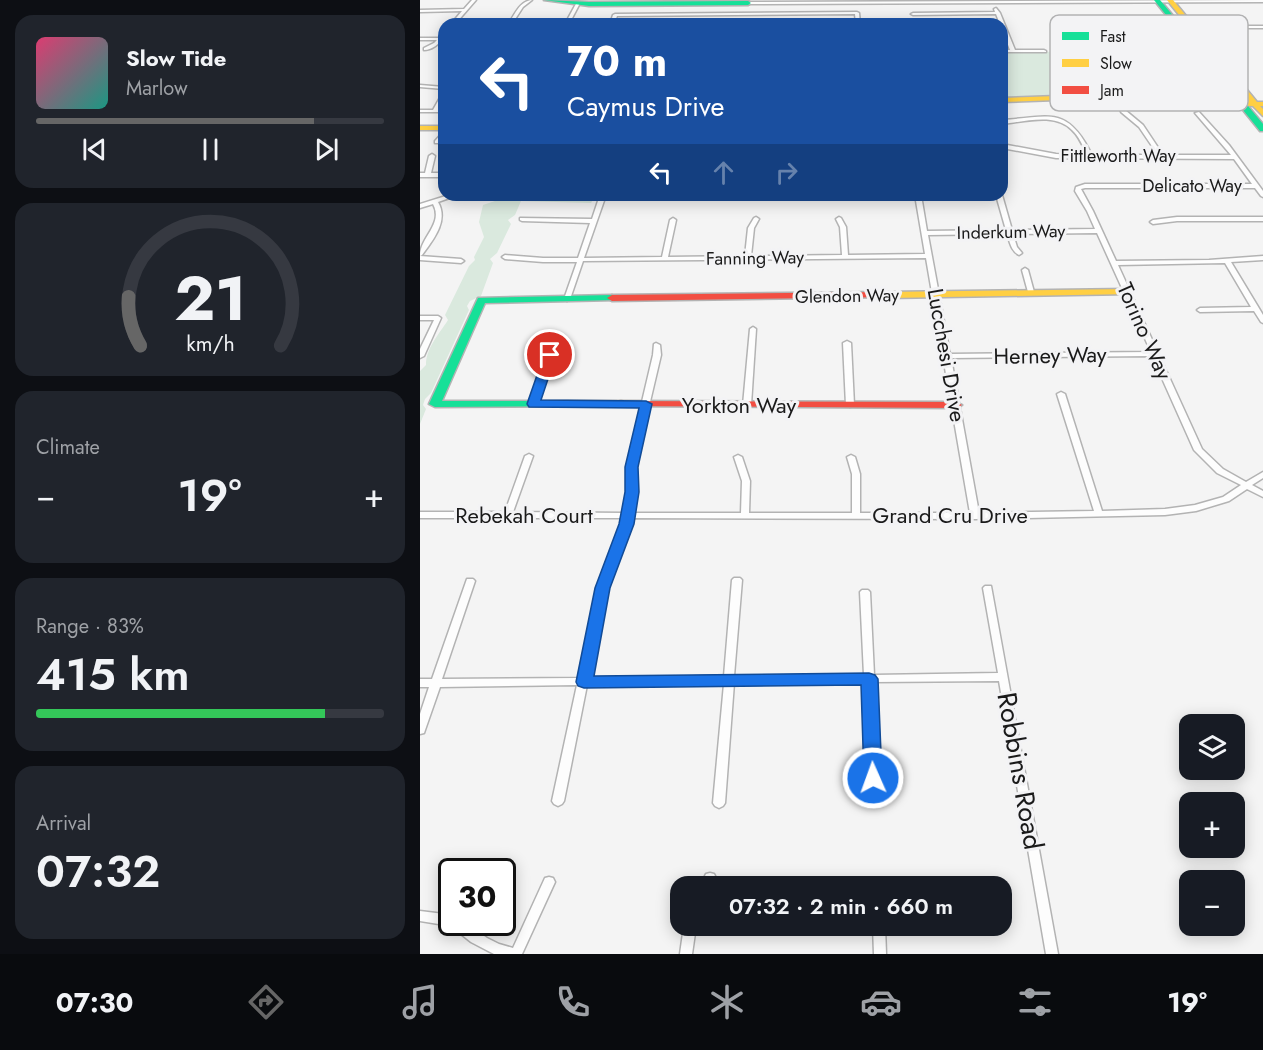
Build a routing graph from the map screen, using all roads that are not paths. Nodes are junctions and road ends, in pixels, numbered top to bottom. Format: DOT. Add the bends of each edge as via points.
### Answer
graph roads {
  1 [pos="474,0"];
  2 [pos="530,0"];
  3 [pos="547,0"];
  4 [pos="1165,1"];
  5 [pos="1210,1"];
  6 [pos="1263,1"];
  7 [pos="993,2"];
  8 [pos="1255,2"];
  9 [pos="578,3"];
  10 [pos="748,3"];
  11 [pos="800,3"];
  12 [pos="911,3"];
  13 [pos="1263,9"];
  14 [pos="420,10"];
  15 [pos="465,10"];
  16 [pos="998,13"];
  17 [pos="913,14"];
  18 [pos="1177,15"];
  19 [pos="799,16"];
  20 [pos="458,18"];
  21 [pos="514,18"];
  22 [pos="570,18"];
  23 [pos="614,18"];
  24 [pos="857,18"];
  25 [pos="914,18"];
  26 [pos="999,18"];
  27 [pos="438,37"];
  28 [pos="420,39"];
  29 [pos="438,40"];
  30 [pos="1008,41"];
  31 [pos="426,49"];
  32 [pos="1008,51"];
  33 [pos="1013,51"];
  34 [pos="1044,51"];
  35 [pos="420,86"];
  36 [pos="438,88"];
  37 [pos="1008,101"];
  38 [pos="1050,101"];
  39 [pos="1254,104"];
  40 [pos="438,105"];
  41 [pos="420,111"];
  42 [pos="435,111"];
  43 [pos="1123,111"];
  44 [pos="1197,113"];
  45 [pos="1263,114"];
  46 [pos="1008,121"];
  47 [pos="1263,129"];
  48 [pos="420,130"];
  49 [pos="438,133"];
  50 [pos="1008,147"];
  51 [pos="432,156"];
  52 [pos="1091,157"];
  53 [pos="1162,157"];
  54 [pos="1235,157"];
  55 [pos="428,174"];
  56 [pos="420,175"];
  57 [pos="438,175"];
  58 [pos="1256,186"];
  59 [pos="1129,187"];
  60 [pos="1263,195"];
  61 [pos="438,201"];
  62 [pos="601,201"];
  63 [pos="919,201"];
  64 [pos="1001,201"];
  65 [pos="435,202"];
  66 [pos="420,206"];
  67 [pos="522,219"];
  68 [pos="756,219"];
  69 [pos="839,219"];
  70 [pos="1263,219"];
  71 [pos="673,220"];
  72 [pos="593,221"];
  73 [pos="1153,222"];
  74 [pos="1098,231"];
  75 [pos="1009,232"];
  76 [pos="925,233"];
  77 [pos="1019,253"];
  78 [pos="420,256"];
  79 [pos="505,256"];
  80 [pos="929,256"];
  81 [pos="845,257"];
  82 [pos="665,258"];
  83 [pos="748,258"];
  84 [pos="1263,258"];
  85 [pos="580,259"];
  86 [pos="461,261"];
  87 [pos="1227,261"];
  88 [pos="1114,263"];
  89 [pos="1025,270"];
  90 [pos="1031,292"];
  91 [pos="1128,292"];
  92 [pos="936,295"];
  93 [pos="567,299"];
  94 [pos="1256,309"];
  95 [pos="1200,310"];
  96 [pos="420,318"];
  97 [pos="1263,321"];
  98 [pos="753,329"];
  99 [pos="847,343"];
  100 [pos="556,345"];
  101 [pos="656,345"];
  102 [pos="1154,354"];
  103 [pos="420,356"];
  104 [pos="946,356"];
  105 [pos="1061,394"];
  106 [pos="533,404"];
  107 [pos="646,404"];
  108 [pos="747,405"];
  109 [pos="850,405"];
  110 [pos="956,405"];
  111 [pos="529,456"];
  112 [pos="738,457"];
  113 [pos="851,457"];
  114 [pos="1263,474"];
  115 [pos="1248,486"];
  116 [pos="1263,494"];
  117 [pos="1099,513"];
  118 [pos="420,515"];
  119 [pos="508,515"];
  120 [pos="745,515"];
  121 [pos="628,516"];
  122 [pos="856,516"];
  123 [pos="975,516"];
  124 [pos="737,580"];
  125 [pos="470,581"];
  126 [pos="988,588"];
  127 [pos="865,592"];
  128 [pos="1003,677"];
  129 [pos="869,679"];
  130 [pos="730,681"];
  131 [pos="584,682"];
  132 [pos="420,683"];
  133 [pos="436,683"];
  134 [pos="420,730"];
  135 [pos="873,778"];
  136 [pos="558,801"];
  137 [pos="719,803"];
  138 [pos="549,882"];
  139 [pos="420,916"];
  140 [pos="438,919"];
  141 [pos="470,936"];
  142 [pos="689,936"];
  143 [pos="879,936"];
  144 [pos="515,954"];
  145 [pos="686,954"];
  146 [pos="880,954"];
  147 [pos="1052,954"];
  1 -- 15 [label="street"];
  2 -- 21 [label="street"];
  3 -- 9 [label="street"];
  4 -- 5 [label="street"];
  4 -- 7 [label="street"];
  4 -- 18 [label="street"];
  5 -- 8 [label="street"];
  6 -- 8 [label="street"];
  7 -- 12 [label="street"];
  7 -- 16 [label="street"];
  8 -- 13 [label="street"];
  9 -- 10 [label="street"];
  9 -- 22 [label="street"];
  10 -- 11 [label="street"];
  11 -- 12 [label="street"];
  11 -- 19 [label="street"];
  12 -- 17 [label="street"];
  14 -- 15 [label="street"];
  15 -- 20 [label="street"];
  16 -- 17 [label="street"];
  16 -- 26 [label="street"];
  17 -- 25 [label="street"];
  19 -- 23 [label="street"];
  19 -- 24 [label="street" via="857,13"];
  27 -- 28 [label="street"];
  29 -- 31 [label="street"];
  30 -- 33 [label="street"];
  32 -- 33 [label="street"];
  33 -- 34 [label="street"];
  35 -- 36 [label="street"];
  37 -- 38 [label="street"];
  39 -- 45 [label="street"];
  39 -- 47 [label="street"];
  40 -- 42 [label="street"];
  41 -- 42 [label="street"];
  43 -- 53 [label="street" via="1141,126"];
  44 -- 54 [label="street"];
  46 -- 52 [label="street" via="1064,119 1076,129"];
  48 -- 49 [label="street"];
  50 -- 52 [label="street, Fittleworth Way" via="1047,156"];
  51 -- 55 [label="street"];
  52 -- 53 [label="street, Fittleworth Way"];
  53 -- 54 [label="street, Fittleworth Way"];
  54 -- 58 [label="street"];
  55 -- 56 [label="street"];
  55 -- 57 [label="street"];
  58 -- 59 [label="street, Delicato Way"];
  58 -- 60 [label="street"];
  59 -- 74 [label="street, Torino Way" via="1078,188"];
  61 -- 65 [label="street"];
  62 -- 72 [label="street"];
  63 -- 76 [label="street, Lucchesi Drive"];
  64 -- 75 [label="street"];
  65 -- 66 [label="street"];
  65 -- 78 [label="street" via="440,219"];
  67 -- 72 [label="street"];
  68 -- 83 [label="street" via="751,228"];
  69 -- 81 [label="street"];
  70 -- 73 [label="street"];
  71 -- 82 [label="street"];
  72 -- 85 [label="street"];
  74 -- 75 [label="street, Inderkum Way"];
  74 -- 88 [label="street, Torino Way"];
  75 -- 76 [label="street, Inderkum Way"];
  75 -- 77 [label="street"];
  76 -- 80 [label="street, Lucchesi Drive"];
  78 -- 86 [label="street"];
  79 -- 85 [label="street, Fanning Way"];
  80 -- 81 [label="street, Fanning Way"];
  80 -- 92 [label="street, Lucchesi Drive"];
  81 -- 83 [label="street, Fanning Way"];
  82 -- 83 [label="street, Fanning Way"];
  82 -- 85 [label="street, Fanning Way"];
  84 -- 87 [label="street"];
  85 -- 93 [label="street"];
  87 -- 88 [label="street"];
  87 -- 94 [label="street"];
  88 -- 91 [label="street, Torino Way"];
  89 -- 90 [label="street"];
  90 -- 91 [label="street, Glendon Way"];
  90 -- 92 [label="street, Glendon Way"];
  91 -- 102 [label="street, Torino Way"];
  92 -- 93 [label="street, Glendon Way"];
  92 -- 104 [label="street, Lucchesi Drive"];
  93 -- 106 [label="street, Yorkton Way" via="481,300 435,404"];
  94 -- 95 [label="street"];
  94 -- 97 [label="street"];
  96 -- 103 [label="street" via="438,318"];
  98 -- 108 [label="street"];
  99 -- 109 [label="street"];
  100 -- 106 [label="street"];
  101 -- 107 [label="street"];
  102 -- 104 [label="street, Herney Way"];
  102 -- 115 [label="street, Torino Way" via="1198,450 1220,471"];
  104 -- 110 [label="street, Lucchesi Drive"];
  105 -- 117 [label="street"];
  106 -- 107 [label="street, Yorkton Way"];
  107 -- 108 [label="street, Yorkton Way"];
  107 -- 121 [label="street" via="631,467"];
  108 -- 109 [label="street, Yorkton Way"];
  109 -- 110 [label="street, Yorkton Way"];
  110 -- 123 [label="street, Lucchesi Drive"];
  111 -- 119 [label="street"];
  112 -- 120 [label="street" via="746,481"];
  113 -- 122 [label="street" via="856,474"];
  114 -- 115 [label="street, Grand Cru Drive"];
  115 -- 116 [label="street, Torino Way"];
  115 -- 117 [label="street, Grand Cru Drive" via="1226,499 1196,508"];
  117 -- 123 [label="street, Grand Cru Drive"];
  118 -- 119 [label="street, Rebekah Court"];
  119 -- 121 [label="street, Rebekah Court"];
  120 -- 121 [label="street, Grand Cru Drive"];
  120 -- 122 [label="street, Grand Cru Drive"];
  121 -- 131 [label="street" via="602,588"];
  122 -- 123 [label="street, Grand Cru Drive"];
  124 -- 130 [label="street"];
  125 -- 133 [label="street"];
  126 -- 128 [label="street, Robbins Road"];
  127 -- 129 [label="street"];
  128 -- 129 [label="street"];
  128 -- 147 [label="street, Robbins Road"];
  129 -- 130 [label="street"];
  129 -- 135 [label="street"];
  130 -- 131 [label="street"];
  130 -- 137 [label="street"];
  131 -- 133 [label="street"];
  131 -- 136 [label="street"];
  132 -- 133 [label="street"];
  133 -- 134 [label="street"];
  138 -- 144 [label="street"];
  139 -- 140 [label="street"];
  141 -- 144 [label="street" via="499,951"];
  142 -- 145 [label="street"];
  143 -- 146 [label="street"];
}
